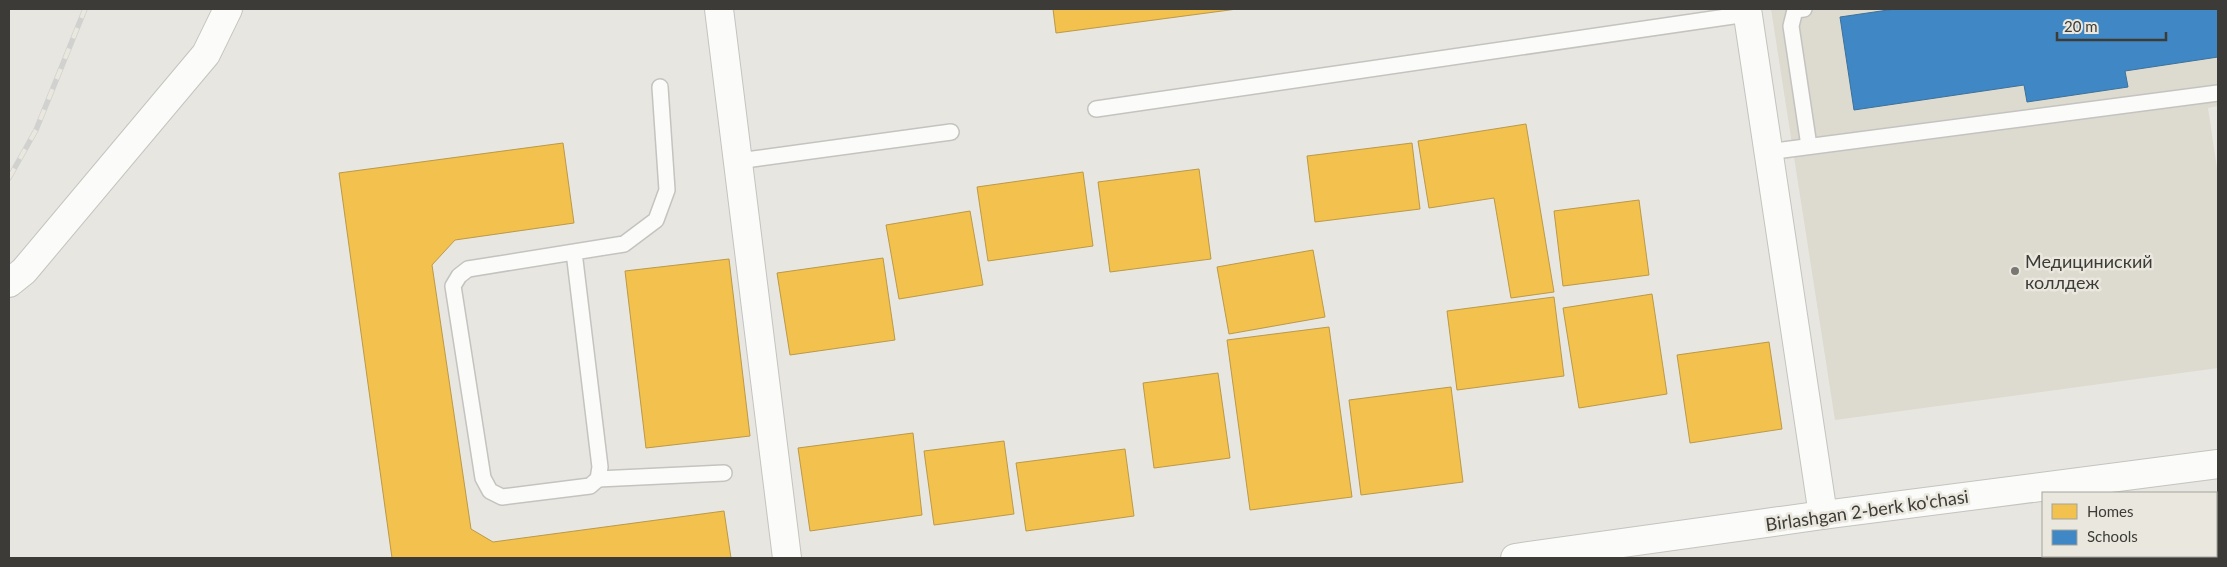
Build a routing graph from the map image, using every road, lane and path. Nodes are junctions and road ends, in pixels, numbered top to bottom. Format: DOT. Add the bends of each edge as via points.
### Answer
graph roads {
  1 [pos="228,9"];
  2 [pos="719,9"];
  3 [pos="1804,9"];
  4 [pos="1747,11"];
  5 [pos="660,87"];
  6 [pos="2218,93"];
  7 [pos="1096,109"];
  8 [pos="951,132"];
  9 [pos="1809,146"];
  10 [pos="1768,152"];
  11 [pos="738,162"];
  12 [pos="574,252"];
  13 [pos="9,283"];
  14 [pos="2218,464"];
  15 [pos="724,473"];
  16 [pos="598,479"];
  17 [pos="1823,515"];
  18 [pos="787,558"];
  19 [pos="1515,558"];
  1 -- 13 [label="street" via="206,54 24,270"];
  2 -- 11 [label="street"];
  3 -- 9 [label="lane" via="1795,10 1791,26"];
  4 -- 7 [label="lane"];
  4 -- 10 [label="street"];
  5 -- 12 [label="lane" via="667,190 656,220 624,244"];
  6 -- 9 [label="lane"];
  8 -- 11 [label="lane"];
  9 -- 10 [label="lane"];
  10 -- 17 [label="street"];
  11 -- 18 [label="street"];
  12 -- 16 [label="lane" via="600,467"];
  12 -- 16 [label="lane" via="468,269 453,286 483,478 490,491 502,497 590,486"];
  14 -- 17 [label="street, Birlashgan 2-berk ko'chasi"];
  15 -- 16 [label="lane"];
  17 -- 19 [label="street, Birlashgan 2-berk ko'chasi"];
}
